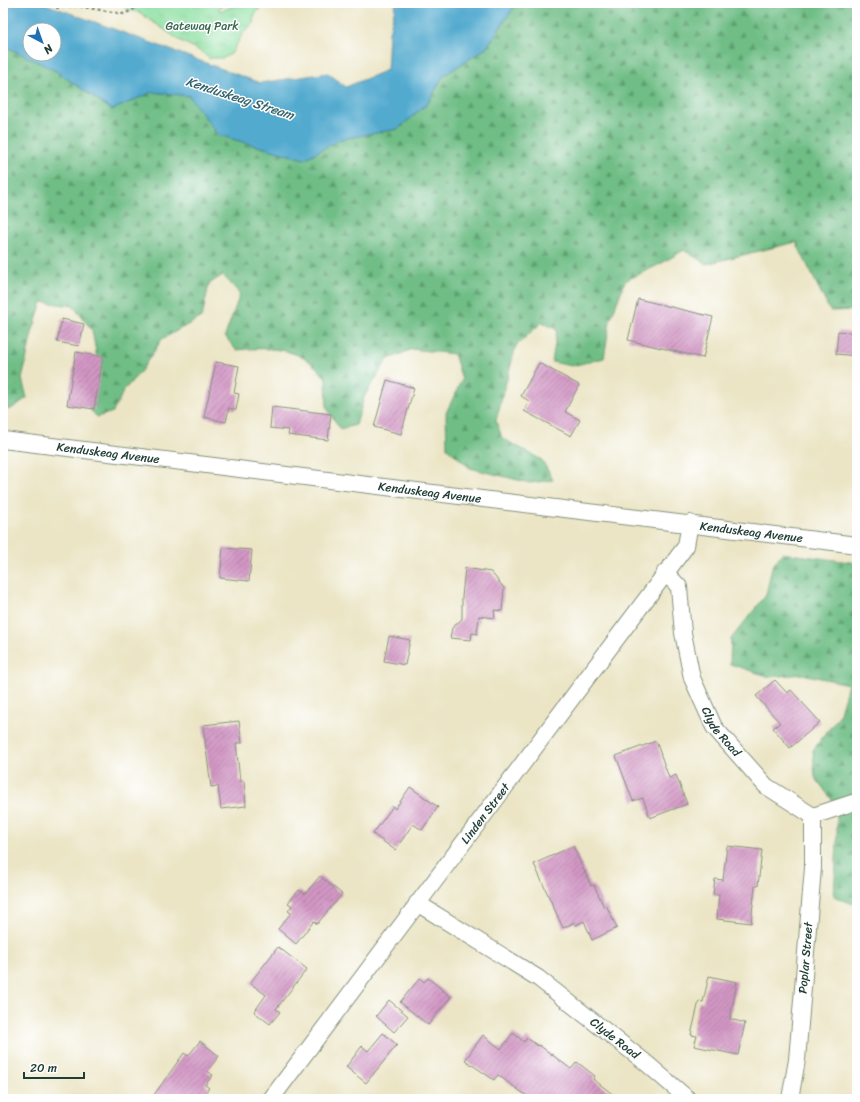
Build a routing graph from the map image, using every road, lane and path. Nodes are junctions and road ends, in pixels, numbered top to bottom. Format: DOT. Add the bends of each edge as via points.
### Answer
graph roads {
  1 [pos="146,3"];
  2 [pos="56,8"];
  3 [pos="3,440"];
  4 [pos="690,523"];
  5 [pos="857,545"];
  6 [pos="666,572"];
  7 [pos="857,803"];
  8 [pos="813,816"];
  9 [pos="417,903"];
  10 [pos="271,1099"];
  11 [pos="688,1099"];
  12 [pos="790,1099"];
  1 -- 2 [label="path" via="124,14 77,6"];
  3 -- 4 [label="street, Kenduskeag Avenue"];
  4 -- 5 [label="street, Kenduskeag Avenue"];
  4 -- 6 [label="street, Linden Street" via="686,546"];
  6 -- 8 [label="street, Clyde Road" via="679,587 683,633 692,678 714,727 766,786"];
  6 -- 9 [label="street, Linden Street"];
  7 -- 8 [label="street"];
  8 -- 12 [label="street, Poplar Street" via="812,875 798,1060"];
  9 -- 10 [label="street, Linden Street"];
  9 -- 11 [label="street, Clyde Road" via="538,978"];
}
